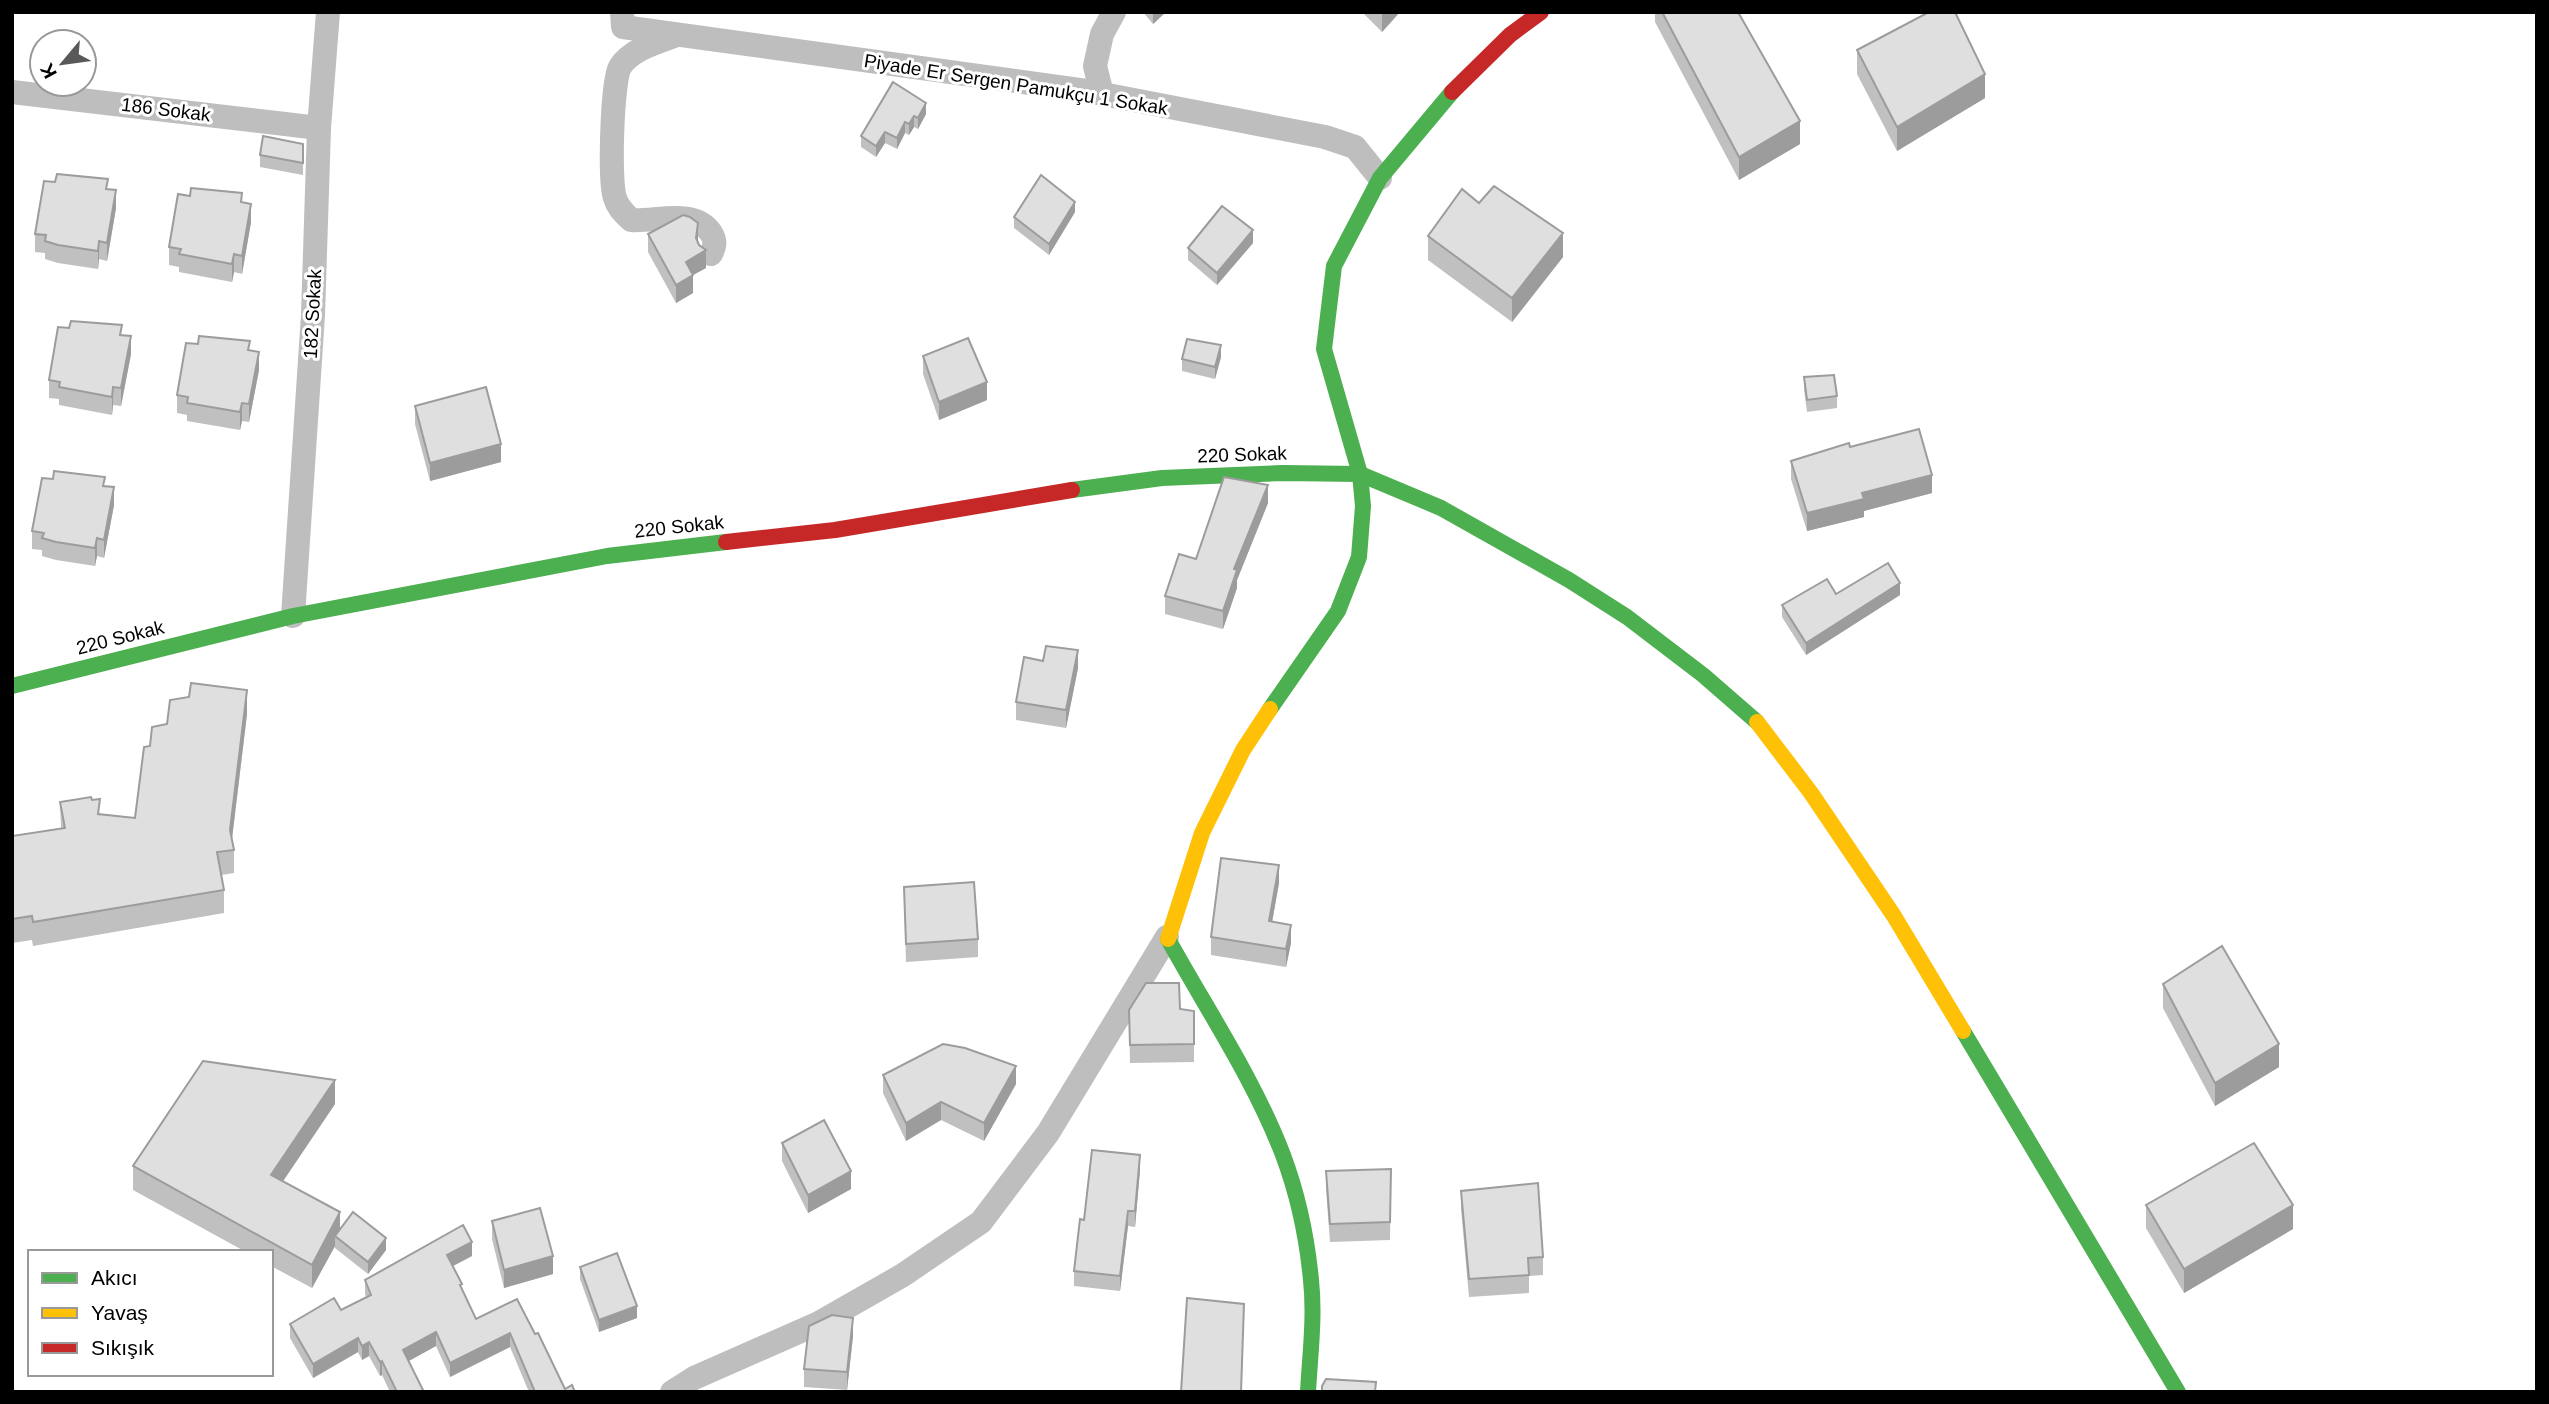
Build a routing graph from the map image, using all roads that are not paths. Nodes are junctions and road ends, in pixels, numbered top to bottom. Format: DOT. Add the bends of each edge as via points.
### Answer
graph roads {
  1 [pos="328,12"];
  2 [pos="1114,12"];
  3 [pos="1541,12"];
  4 [pos="622,20"];
  5 [pos="677,35"];
  6 [pos="12,92"];
  7 [pos="1102,94"];
  8 [pos="319,128"];
  9 [pos="1380,178"];
  10 [pos="711,254"];
  11 [pos="1360,474"];
  12 [pos="293,617"];
  13 [pos="12,686"];
  14 [pos="1167,937"];
  15 [pos="672,1392"];
  16 [pos="1308,1392"];
  17 [pos="2178,1392"];
  1 -- 8 [label="street, 182 Sokak"];
  2 -- 7 [label="street" via="1101,34 1095,66"];
  3 -- 9 [label="street" via="1457,85"];
  4 -- 5 [label="street, Piyade Er Sergen Pamukçu 1 Sokak"];
  5 -- 7 [label="street, Piyade Er Sergen Pamukçu 1 Sokak"];
  5 -- 10 [label="street, Piyade Er Sergen Pamukçu 1 Sokak" via="649,45 620,68 615,94 614,196 631,220 699,221 713,236"];
  6 -- 8 [label="street, 186 Sokak"];
  7 -- 9 [label="street, Piyade Er Sergen Pamukçu 1 Sokak" via="1325,137 1355,147"];
  8 -- 12 [label="street, 182 Sokak" via="313,316"];
  9 -- 11 [label="street" via="1334,266 1324,349"];
  11 -- 12 [label="street, 220 Sokak" via="1282,472 1121,482 835,530 607,556"];
  11 -- 14 [label="street" via="1363,527 1350,585 1338,611 1243,750 1222,790 1202,833"];
  11 -- 17 [label="street" via="1441,508 1581,587 1628,617 1756,720 1894,916"];
  12 -- 13 [label="street, 220 Sokak"];
  14 -- 15 [label="street" via="1048,1133 981,1222 903,1275 819,1323"];
  14 -- 16 [label="street" via="1258,1100 1300,1210 1311,1281"];
}
